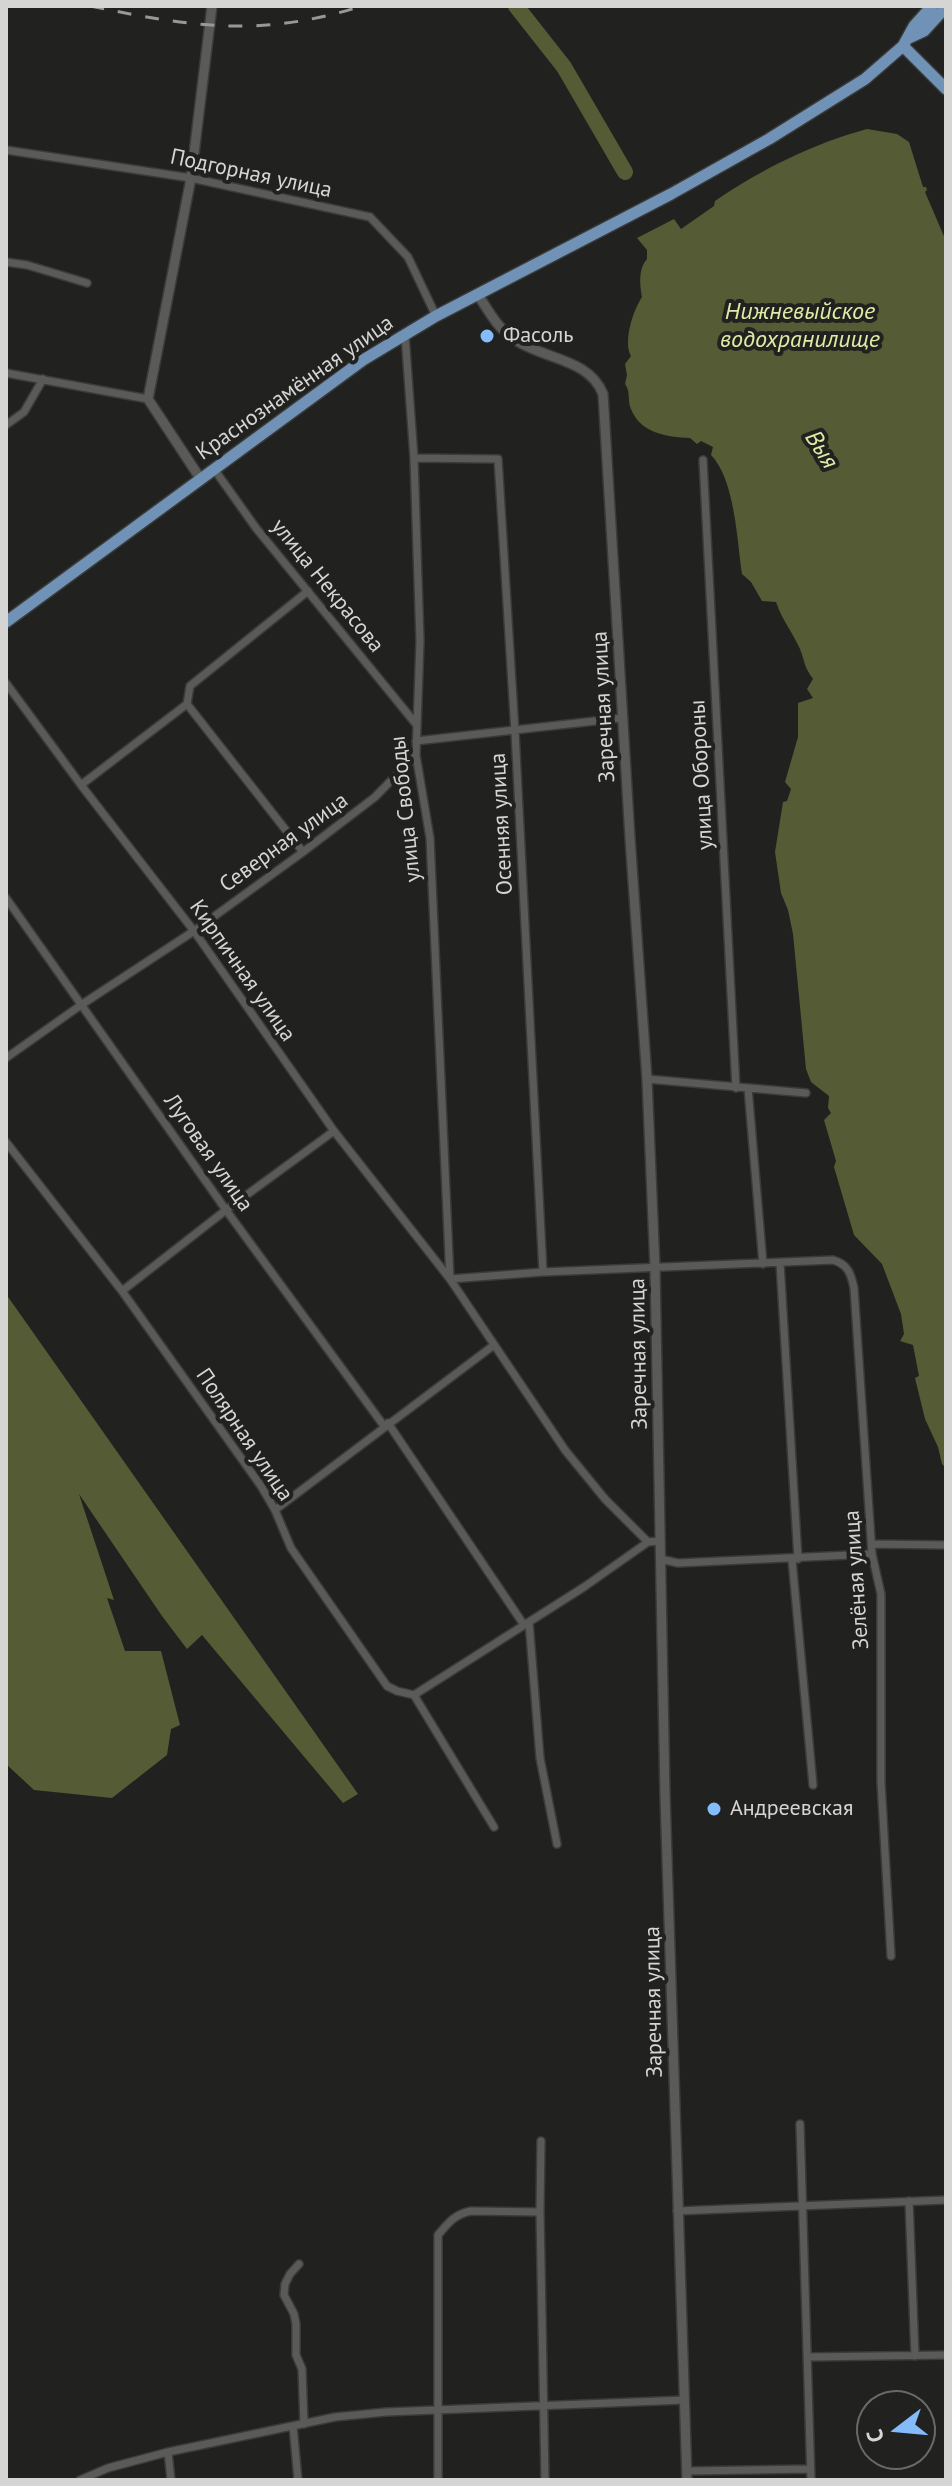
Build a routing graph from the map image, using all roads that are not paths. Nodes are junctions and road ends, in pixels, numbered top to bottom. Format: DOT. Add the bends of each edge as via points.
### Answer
graph roads {
  1 [pos="212,6"];
  2 [pos="932,6"];
  3 [pos="946,7"];
  4 [pos="906,42"];
  5 [pos="946,89"];
  6 [pos="6,150"];
  7 [pos="191,178"];
  8 [pos="6,262"];
  9 [pos="87,283"];
  10 [pos="478,295"];
  11 [pos="436,316"];
  12 [pos="405,335"];
  13 [pos="6,373"];
  14 [pos="43,379"];
  15 [pos="148,399"];
  16 [pos="6,425"];
  17 [pos="414,458"];
  18 [pos="703,460"];
  19 [pos="214,469"];
  20 [pos="200,478"];
  21 [pos="308,591"];
  22 [pos="6,622"];
  23 [pos="6,683"];
  24 [pos="187,704"];
  25 [pos="622,718"];
  26 [pos="416,724"];
  27 [pos="515,732"];
  28 [pos="416,741"];
  29 [pos="416,755"];
  30 [pos="81,785"];
  31 [pos="303,852"];
  32 [pos="6,898"];
  33 [pos="194,931"];
  34 [pos="81,1005"];
  35 [pos="6,1058"];
  36 [pos="647,1079"];
  37 [pos="736,1088"];
  38 [pos="748,1088"];
  39 [pos="806,1093"];
  40 [pos="334,1131"];
  41 [pos="6,1142"];
  42 [pos="226,1210"];
  43 [pos="780,1263"];
  44 [pos="763,1264"];
  45 [pos="655,1268"];
  46 [pos="543,1272"];
  47 [pos="450,1279"];
  48 [pos="122,1291"];
  49 [pos="494,1345"];
  50 [pos="386,1425"];
  51 [pos="275,1510"];
  52 [pos="660,1541"];
  53 [pos="648,1542"];
  54 [pos="872,1544"];
  55 [pos="946,1545"];
  56 [pos="872,1554"];
  57 [pos="660,1559"];
  58 [pos="795,1559"];
  59 [pos="526,1624"];
  60 [pos="414,1695"];
  61 [pos="813,1785"];
  62 [pos="494,1827"];
  63 [pos="557,1844"];
  64 [pos="891,1956"];
  65 [pos="800,2124"];
  66 [pos="541,2141"];
  67 [pos="946,2200"];
  68 [pos="909,2201"];
  69 [pos="803,2205"];
  70 [pos="677,2211"];
  71 [pos="540,2212"];
  72 [pos="299,2264"];
  73 [pos="946,2355"];
  74 [pos="915,2356"];
  75 [pos="808,2357"];
  76 [pos="684,2400"];
  77 [pos="544,2407"];
  78 [pos="437,2410"];
  79 [pos="304,2424"];
  80 [pos="293,2426"];
  81 [pos="168,2452"];
  82 [pos="810,2469"];
  83 [pos="686,2475"];
  84 [pos="80,2480"];
  85 [pos="171,2480"];
  86 [pos="298,2480"];
  87 [pos="438,2480"];
  88 [pos="545,2480"];
  89 [pos="811,2480"];
  1 -- 7 [label="street"];
  2 -- 4 [label="main road"];
  3 -- 4 [label="main road"];
  4 -- 5 [label="main road"];
  4 -- 10 [label="main road, Краснознамённая улица" via="865,79 769,139"];
  6 -- 7 [label="street, Подгорная улица"];
  7 -- 11 [label="street, Подгорная улица" via="370,217 408,257"];
  7 -- 15 [label="street"];
  8 -- 9 [label="street"];
  10 -- 11 [label="main road, Краснознамённая улица"];
  10 -- 25 [label="street, Заречная улица" via="514,339 585,370 603,394"];
  11 -- 12 [label="main road, Краснознамённая улица"];
  12 -- 17 [label="street, улица Свободы"];
  12 -- 19 [label="main road, Краснознамённая улица"];
  13 -- 14 [label="street"];
  14 -- 15 [label="street"];
  14 -- 16 [label="street" via="24,412"];
  15 -- 20 [label="street"];
  17 -- 26 [label="street, улица Свободы" via="420,641"];
  17 -- 27 [label="street, Осенняя улица" via="498,459"];
  18 -- 37 [label="street, улица Обороны"];
  19 -- 20 [label="main road, Краснознамённая улица"];
  19 -- 21 [label="street, улица Некрасова"];
  20 -- 22 [label="main road, Краснознамённая улица"];
  21 -- 24 [label="street" via="190,686"];
  21 -- 26 [label="street, улица Некрасова"];
  23 -- 30 [label="street, Кирпичная улица"];
  24 -- 30 [label="street"];
  24 -- 31 [label="street"];
  25 -- 27 [label="street"];
  25 -- 36 [label="street, Заречная улица"];
  26 -- 28 [label="street, улица Свободы"];
  27 -- 28 [label="street"];
  27 -- 46 [label="street, Осенняя улица"];
  28 -- 29 [label="street, улица Свободы"];
  29 -- 31 [label="street, Северная улица" via="375,797"];
  29 -- 47 [label="street, улица Свободы" via="430,838"];
  30 -- 33 [label="street, Кирпичная улица"];
  31 -- 33 [label="street, Северная улица"];
  32 -- 34 [label="street, Луговая улица"];
  33 -- 34 [label="street, Северная улица"];
  33 -- 40 [label="street, Кирпичная улица"];
  34 -- 35 [label="street, Северная улица"];
  34 -- 42 [label="street, Луговая улица"];
  36 -- 37 [label="street"];
  36 -- 45 [label="street, Заречная улица"];
  37 -- 38 [label="street"];
  38 -- 39 [label="street"];
  38 -- 44 [label="street"];
  40 -- 42 [label="street"];
  40 -- 47 [label="street, Кирпичная улица"];
  41 -- 48 [label="street, Полярная улица"];
  42 -- 48 [label="street"];
  42 -- 50 [label="street, Луговая улица"];
  43 -- 44 [label="street"];
  43 -- 54 [label="street, Зелёная улица" via="833,1260 842,1262 852,1275"];
  43 -- 58 [label="street"];
  44 -- 45 [label="street"];
  45 -- 46 [label="street"];
  45 -- 52 [label="street, Заречная улица"];
  46 -- 47 [label="street"];
  47 -- 49 [label="street, Кирпичная улица"];
  48 -- 51 [label="street, Полярная улица"];
  49 -- 50 [label="street"];
  49 -- 53 [label="street, Кирпичная улица" via="565,1450"];
  50 -- 51 [label="street"];
  50 -- 59 [label="street, Луговая улица"];
  51 -- 60 [label="street, Полярная улица" via="291,1548 387,1686"];
  52 -- 53 [label="street"];
  52 -- 57 [label="street, Заречная улица"];
  53 -- 59 [label="street"];
  54 -- 55 [label="street"];
  54 -- 56 [label="street, Зелёная улица"];
  56 -- 58 [label="street"];
  56 -- 64 [label="street, Зелёная улица" via="881,1594 881,1782"];
  57 -- 58 [label="street"];
  57 -- 70 [label="street, Заречная улица"];
  58 -- 61 [label="street"];
  59 -- 60 [label="street"];
  59 -- 63 [label="street, Луговая улица" via="540,1758"];
  60 -- 62 [label="street"];
  65 -- 69 [label="street"];
  66 -- 71 [label="street"];
  67 -- 68 [label="street"];
  68 -- 69 [label="street"];
  68 -- 74 [label="street"];
  69 -- 70 [label="street"];
  69 -- 75 [label="street"];
  70 -- 76 [label="street, Заречная улица"];
  71 -- 77 [label="street"];
  71 -- 78 [label="street" via="461,2213 438,2235"];
  72 -- 79 [label="street" via="284,2295 296,2324"];
  73 -- 74 [label="street"];
  74 -- 75 [label="street"];
  75 -- 82 [label="street"];
  76 -- 77 [label="street"];
  76 -- 83 [label="street, Заречная улица"];
  77 -- 78 [label="street"];
  77 -- 88 [label="street"];
  78 -- 79 [label="street"];
  78 -- 87 [label="street"];
  79 -- 80 [label="street"];
  80 -- 81 [label="street"];
  80 -- 86 [label="street"];
  81 -- 84 [label="street"];
  81 -- 85 [label="street"];
  82 -- 83 [label="street"];
  82 -- 89 [label="street"];
}
